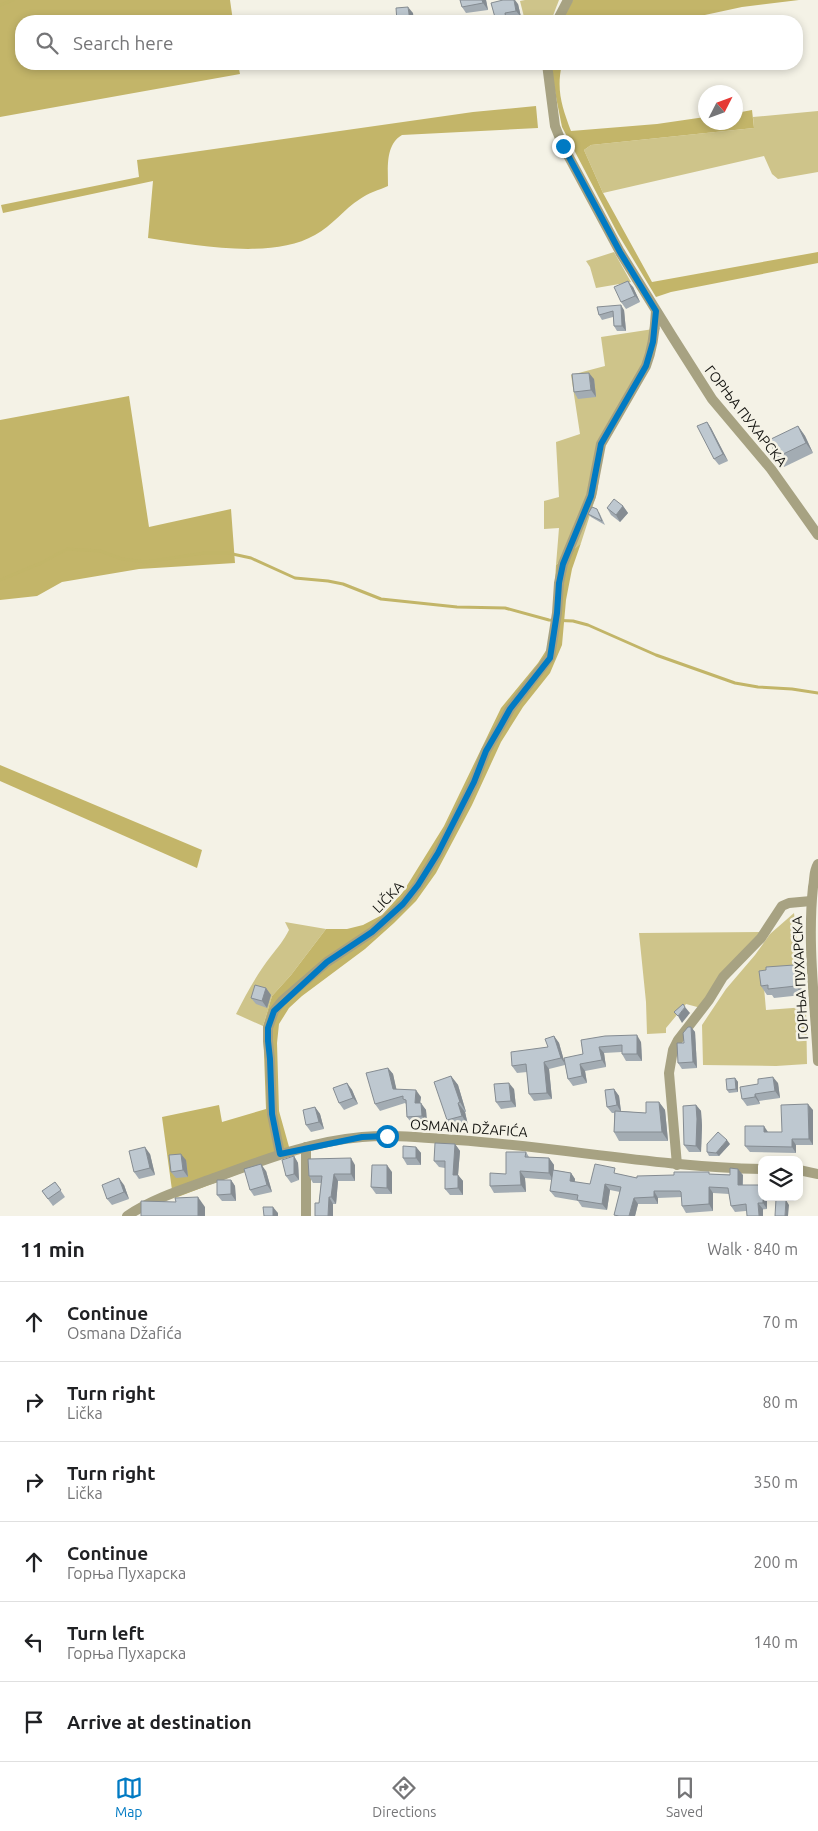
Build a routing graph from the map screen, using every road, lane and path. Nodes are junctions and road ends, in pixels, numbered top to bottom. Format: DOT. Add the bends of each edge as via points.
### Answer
graph roads {
  1 [pos="568,0"];
  2 [pos="560,15"];
  3 [pos="548,70"];
  4 [pos="656,311"];
  5 [pos="818,535"];
  6 [pos="818,864"];
  7 [pos="811,901"];
  8 [pos="818,1061"];
  9 [pos="306,1148"];
  10 [pos="280,1154"];
  11 [pos="677,1165"];
  12 [pos="758,1169"];
  13 [pos="803,1171"];
  14 [pos="818,1174"];
  15 [pos="127,1216"];
  16 [pos="306,1216"];
  1 -- 2 [label="street"];
  3 -- 4 [label="street, ГОРЊА ПУХАРСКА" via="555,126 563,146"];
  4 -- 5 [label="street, ГОРЊА ПУХАРСКА" via="712,398 771,469"];
  4 -- 10 [label="street, LIČKA" via="653,342 646,366 601,444 591,496 563,564 550,658 510,709 486,751 438,853 418,885 382,923 327,962 274,1011 268,1028 268,1041 272,1114"];
  6 -- 7 [label="street, ГОРЊА ПУХАРСКА"];
  7 -- 8 [label="street, ГОРЊА ПУХАРСКА" via="810,942"];
  7 -- 11 [label="street" via="782,906 761,938 723,977 678,1040 669,1074"];
  9 -- 10 [label="street, OSMANA DŽAFIĆA"];
  9 -- 11 [label="street, OSMANA DŽAFIĆA" via="362,1137 394,1136 556,1149"];
  9 -- 16 [label="street"];
  10 -- 15 [label="street, OSMANA DŽAFIĆA" via="189,1187"];
  11 -- 12 [label="street, OSMANA DŽAFIĆA"];
  13 -- 14 [label="street"];
}
